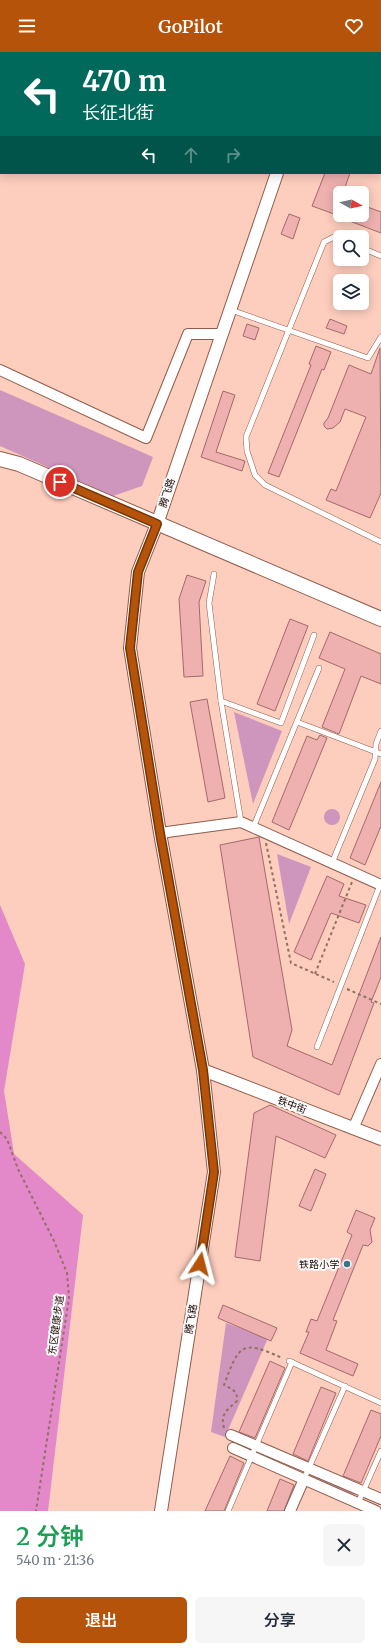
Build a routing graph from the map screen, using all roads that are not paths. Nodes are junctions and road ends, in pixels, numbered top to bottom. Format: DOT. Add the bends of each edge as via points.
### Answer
graph roads {
  1 [pos="277,174"];
  2 [pos="333,238"];
  3 [pos="369,251"];
  4 [pos="381,256"];
  5 [pos="230,310"];
  6 [pos="289,330"];
  7 [pos="221,334"];
  8 [pos="381,337"];
  9 [pos="0,370"];
  10 [pos="0,459"];
  11 [pos="157,524"];
  12 [pos="381,542"];
  13 [pos="214,574"];
  14 [pos="381,619"];
  15 [pos="314,635"];
  16 [pos="319,668"];
  17 [pos="221,701"];
  18 [pos="297,722"];
  19 [pos="381,731"];
  20 [pos="375,752"];
  21 [pos="381,754"];
  22 [pos="241,822"];
  23 [pos="254,828"];
  24 [pos="160,833"];
  25 [pos="332,863"];
  26 [pos="381,885"];
  27 [pos="317,1047"];
  28 [pos="381,1064"];
  29 [pos="203,1070"];
  30 [pos="353,1129"];
  31 [pos="381,1140"];
  32 [pos="345,1386"];
  33 [pos="381,1402"];
  34 [pos="231,1435"];
  35 [pos="256,1446"];
  36 [pos="233,1448"];
  37 [pos="381,1451"];
  38 [pos="252,1456"];
  39 [pos="309,1469"];
  40 [pos="304,1479"];
  41 [pos="363,1492"];
  42 [pos="381,1500"];
  43 [pos="356,1507"];
  44 [pos="161,1511"];
  45 [pos="228,1511"];
  46 [pos="290,1511"];
  47 [pos="376,1511"];
  1 -- 5 [label="street, 腾飞路"];
  2 -- 6 [label="lane" via="324,242"];
  3 -- 4 [label="lane"];
  5 -- 6 [label="lane"];
  5 -- 7 [label="street, 腾飞路"];
  6 -- 8 [label="lane" via="368,358"];
  6 -- 12 [label="lane" via="246,437 247,451 255,475 266,485"];
  7 -- 9 [label="street" via="188,334 146,438"];
  7 -- 11 [label="street, 腾飞路"];
  10 -- 11 [label="main road" via="19,464"];
  11 -- 14 [label="main road"];
  11 -- 24 [label="street, 腾飞路" via="138,572 130,648"];
  13 -- 17 [label="lane" via="209,603"];
  15 -- 17 [label="lane" via="282,723"];
  16 -- 18 [label="lane"];
  17 -- 22 [label="lane"];
  18 -- 20 [label="lane"];
  18 -- 23 [label="lane"];
  19 -- 20 [label="lane"];
  20 -- 21 [label="lane"];
  20 -- 25 [label="lane"];
  22 -- 23 [label="street"];
  22 -- 24 [label="street"];
  23 -- 25 [label="street"];
  24 -- 29 [label="street, 腾飞路"];
  25 -- 26 [label="street"];
  26 -- 27 [label="lane"];
  28 -- 30 [label="street"];
  29 -- 30 [label="street, 铁中街"];
  29 -- 44 [label="street, 腾飞路" via="214,1172"];
  30 -- 31 [label="street, 铁中街"];
  32 -- 33 [label="lane"];
  32 -- 35 [label="lane" via="290,1362"];
  32 -- 39 [label="lane"];
  34 -- 35 [label="street"];
  35 -- 38 [label="lane"];
  35 -- 39 [label="street"];
  36 -- 38 [label="street"];
  37 -- 41 [label="lane"];
  38 -- 40 [label="street"];
  38 -- 45 [label="lane"];
  39 -- 40 [label="lane"];
  39 -- 41 [label="street"];
  40 -- 43 [label="street"];
  40 -- 46 [label="street"];
  41 -- 42 [label="street"];
  41 -- 43 [label="lane"];
  43 -- 47 [label="street"];
}
